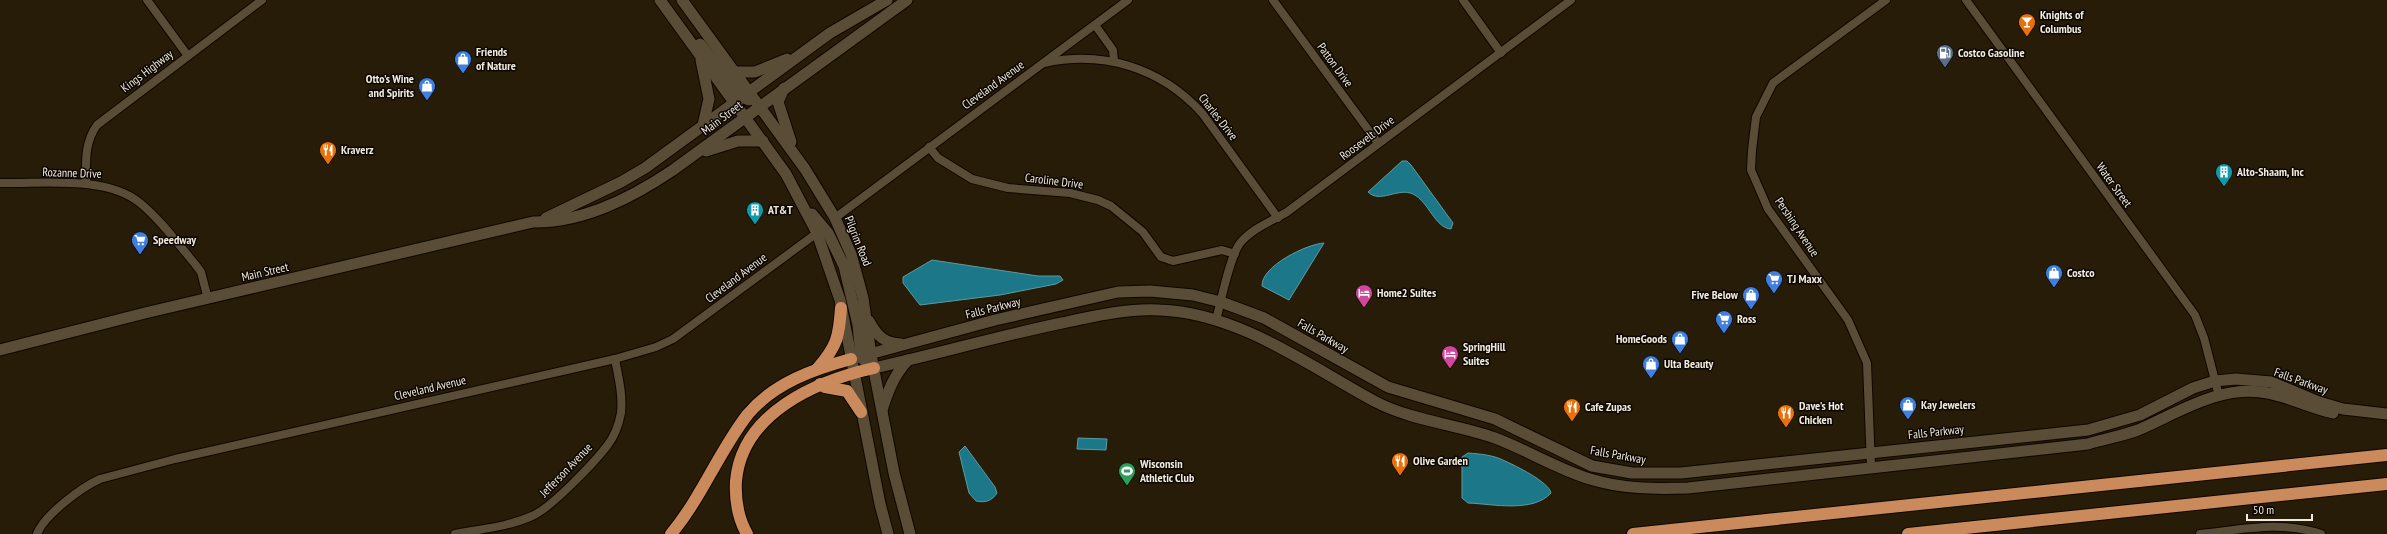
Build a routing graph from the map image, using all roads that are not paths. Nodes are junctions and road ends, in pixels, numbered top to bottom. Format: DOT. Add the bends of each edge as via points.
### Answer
graph roads {
  1 [pos="147,0"];
  2 [pos="262,0"];
  3 [pos="660,0"];
  4 [pos="682,0"];
  5 [pos="887,0"];
  6 [pos="907,0"];
  7 [pos="1128,0"];
  8 [pos="1273,0"];
  9 [pos="1463,0"];
  10 [pos="1571,0"];
  11 [pos="1886,0"];
  12 [pos="1966,0"];
  13 [pos="1095,25"];
  14 [pos="681,30"];
  15 [pos="804,52"];
  16 [pos="1501,53"];
  17 [pos="700,55"];
  18 [pos="188,56"];
  19 [pos="1114,61"];
  20 [pos="1042,64"];
  21 [pos="736,72"];
  22 [pos="785,87"];
  23 [pos="742,97"];
  24 [pos="760,106"];
  25 [pos="744,118"];
  26 [pos="703,125"];
  27 [pos="763,141"];
  28 [pos="1378,143"];
  29 [pos="930,147"];
  30 [pos="692,156"];
  31 [pos="796,156"];
  32 [pos="0,183"];
  33 [pos="86,184"];
  34 [pos="608,189"];
  35 [pos="616,202"];
  36 [pos="803,204"];
  37 [pos="835,218"];
  38 [pos="1278,218"];
  39 [pos="536,222"];
  40 [pos="817,233"];
  41 [pos="1235,254"];
  42 [pos="208,299"];
  43 [pos="1221,302"];
  44 [pos="841,308"];
  45 [pos="865,312"];
  46 [pos="1216,320"];
  47 [pos="904,344"];
  48 [pos="0,350"];
  49 [pos="861,357"];
  50 [pos="615,359"];
  51 [pos="908,360"];
  52 [pos="818,368"];
  53 [pos="874,368"];
  54 [pos="853,373"];
  55 [pos="2215,381"];
  56 [pos="820,384"];
  57 [pos="2219,396"];
  58 [pos="882,410"];
  59 [pos="861,412"];
  60 [pos="2387,414"];
  61 [pos="1870,451"];
  62 [pos="2387,455"];
  63 [pos="1871,467"];
  64 [pos="2387,484"];
  65 [pos="37,534"];
  66 [pos="455,534"];
  67 [pos="671,534"];
  68 [pos="747,534"];
  69 [pos="888,534"];
  70 [pos="910,534"];
  71 [pos="1633,534"];
  72 [pos="1908,534"];
  73 [pos="2200,534"];
  74 [pos="2321,534"];
  1 -- 18 [label="street"];
  2 -- 18 [label="street, Kings Highway"];
  3 -- 14 [label="street, Pilgrim Road"];
  4 -- 21 [label="street, Pilgrim Road"];
  5 -- 15 [label="street, Main Street" via="848,21"];
  6 -- 22 [label="street, Main Street"];
  7 -- 13 [label="street, Cleveland Avenue"];
  8 -- 28 [label="street, Patton Drive"];
  9 -- 16 [label="street"];
  10 -- 16 [label="street, Roosevelt Drive"];
  11 -- 61 [label="street, Pershing Avenue" via="1774,83 1756,117 1752,150 1752,170 1768,209 1848,320 1867,363"];
  12 -- 55 [label="street, Water Street" via="2195,315"];
  13 -- 19 [label="street" via="1113,50"];
  13 -- 20 [label="street, Cleveland Avenue"];
  14 -- 17 [label="street, Pilgrim Road"];
  14 -- 23 [label="street" via="698,41"];
  15 -- 21 [label="street" via="755,72"];
  15 -- 23 [label="street, Main Street"];
  16 -- 28 [label="street, Roosevelt Drive"];
  17 -- 23 [label="street, Pilgrim Road"];
  17 -- 26 [label="street" via="709,99"];
  18 -- 33 [label="street, Kings Highway" via="97,125 87,146"];
  19 -- 20 [label="street, Charles Drive" via="1091,59"];
  19 -- 38 [label="street, Charles Drive" via="1151,73 1188,99 1202,113"];
  20 -- 29 [label="street, Cleveland Avenue"];
  21 -- 23 [label="street, Pilgrim Road"];
  22 -- 24 [label="street, Main Street"];
  22 -- 31 [label="street" via="778,102"];
  23 -- 24 [label="street, Pilgrim Road"];
  23 -- 25 [label="street, Pilgrim Road"];
  23 -- 26 [label="street, Main Street"];
  24 -- 25 [label="street, Main Street"];
  24 -- 31 [label="street, Pilgrim Road"];
  25 -- 27 [label="street, Pilgrim Road"];
  25 -- 30 [label="street, Main Street"];
  26 -- 34 [label="street, Main Street" via="645,168"];
  27 -- 30 [label="street" via="738,141"];
  27 -- 36 [label="street, Pilgrim Road"];
  28 -- 38 [label="street, Roosevelt Drive"];
  29 -- 37 [label="street, Cleveland Avenue"];
  29 -- 41 [label="street, Caroline Drive" via="938,158 972,179 1008,188 1070,193 1098,200 1128,218 1161,257 1173,261 1222,250"];
  30 -- 35 [label="street, Main Street" via="652,184"];
  31 -- 37 [label="street, Pilgrim Road"];
  32 -- 33 [label="street, Rozanne Drive"];
  33 -- 42 [label="street, Rozanne Drive" via="113,188 130,196 150,212 195,264"];
  34 -- 35 [label="street"];
  34 -- 39 [label="street, Main Street"];
  35 -- 39 [label="street, Main Street" via="580,216"];
  36 -- 40 [label="street, Pilgrim Road"];
  36 -- 49 [label="street" via="828,233 844,266 858,325"];
  37 -- 45 [label="street, Pilgrim Road" via="858,276"];
  38 -- 41 [label="street, Roosevelt Drive" via="1248,235 1240,243"];
  39 -- 42 [label="street, Main Street"];
  40 -- 44 [label="street, Pilgrim Road"];
  40 -- 50 [label="street, Cleveland Avenue" via="673,339"];
  41 -- 43 [label="street, Roosevelt Drive"];
  42 -- 48 [label="street, Main Street"];
  43 -- 46 [label="street, Roosevelt Drive"];
  43 -- 47 [label="street, Falls Parkway" via="1168,292 1118,292"];
  43 -- 61 [label="street, Falls Parkway" via="1264,318 1388,388 1495,419 1592,466 1632,473 1681,473"];
  44 -- 49 [label="street, Pilgrim Road"];
  44 -- 52 [label="highway" via="839,336 830,354"];
  45 -- 47 [label="street" via="876,334 892,344"];
  45 -- 49 [label="street, Pilgrim Road"];
  46 -- 51 [label="street, Falls Parkway" via="1162,310 1122,312 1038,328"];
  46 -- 63 [label="street, Falls Parkway" via="1276,345 1309,366 1397,412 1496,438 1588,479 1620,487 1654,490 1688,488"];
  47 -- 49 [label="street, Falls Parkway"];
  49 -- 52 [label="highway"];
  49 -- 53 [label="street"];
  49 -- 54 [label="street, Pilgrim Road"];
  50 -- 65 [label="street, Cleveland Avenue" via="175,459 100,479 50,516"];
  50 -- 66 [label="street, Jefferson Avenue" via="621,391 621,413 606,446 560,495 539,513 513,523"];
  51 -- 53 [label="street, Falls Parkway"];
  51 -- 58 [label="street" via="890,385"];
  52 -- 67 [label="highway" via="784,384 749,413 693,504"];
  53 -- 54 [label="highway"];
  53 -- 58 [label="street"];
  54 -- 56 [label="highway"];
  54 -- 59 [label="street, Pilgrim Road"];
  55 -- 57 [label="street, Water Street"];
  55 -- 60 [label="street, Falls Parkway" via="2236,379 2271,382 2343,409"];
  55 -- 61 [label="street, Falls Parkway" via="2193,388 2140,415 2088,430"];
  56 -- 59 [label="highway" via="847,391"];
  56 -- 68 [label="highway" via="772,415 747,444 739,464 736,487 738,511"];
  57 -- 60 [label="street, Falls Parkway" via="2235,391 2269,393 2310,408 2344,415 2375,418"];
  57 -- 63 [label="street, Falls Parkway" via="2196,402 2137,430 2088,444"];
  58 -- 70 [label="street" via="894,473"];
  59 -- 69 [label="street, Pilgrim Road"];
  61 -- 63 [label="street, Pershing Avenue"];
  62 -- 71 [label="highway"];
  64 -- 72 [label="highway"];
  73 -- 74 [label="street" via="2276,526"];
}
